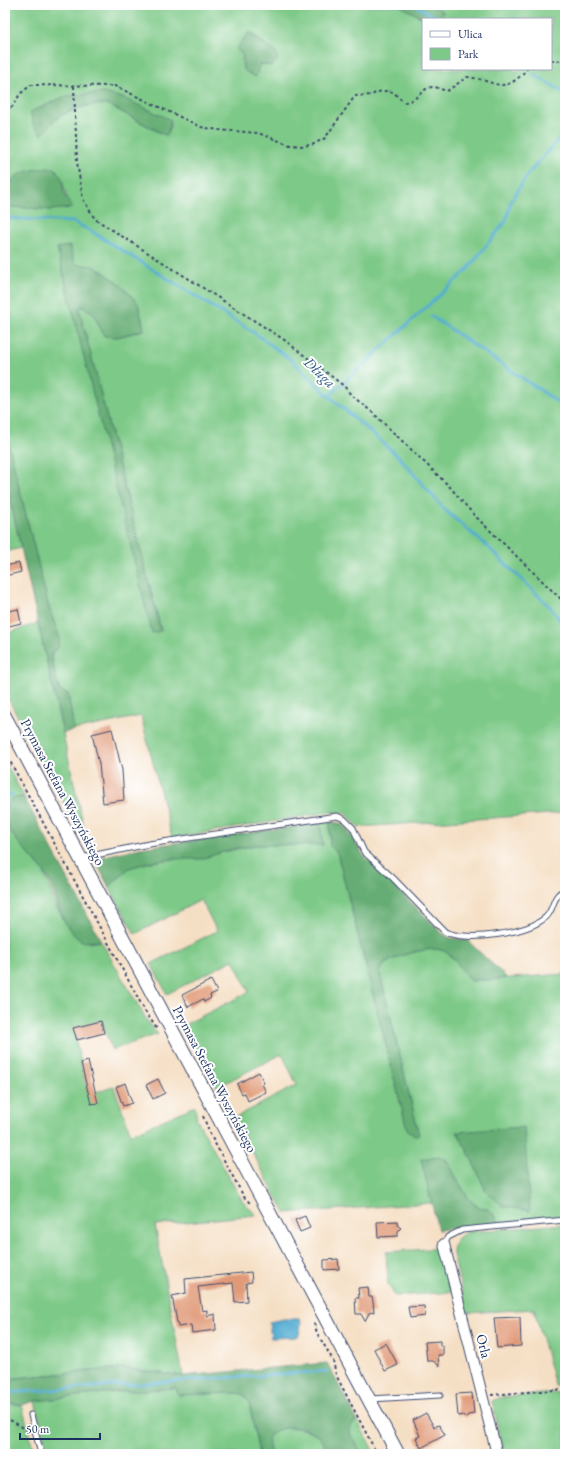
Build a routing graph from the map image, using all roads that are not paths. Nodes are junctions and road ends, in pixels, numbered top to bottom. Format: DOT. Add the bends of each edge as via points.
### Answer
graph roads {
  1 [pos="5,717"];
  2 [pos="80,858"];
  3 [pos="565,890"];
  4 [pos="565,1220"];
  5 [pos="444,1244"];
  6 [pos="440,1395"];
  7 [pos="369,1399"];
  8 [pos="31,1415"];
  9 [pos="41,1454"];
  10 [pos="398,1454"];
  11 [pos="497,1454"];
  1 -- 2 [label="street, Prymasa Stefana Wyszyńskiego"];
  2 -- 3 [label="lane" via="149,844 331,816 344,818 353,828 364,852 445,932 454,936 525,929 548,915 557,895"];
  2 -- 7 [label="street, Prymasa Stefana Wyszyńskiego"];
  4 -- 5 [label="lane" via="462,1230 448,1237"];
  5 -- 11 [label="street, Orla"];
  6 -- 7 [label="lane"];
  7 -- 10 [label="street, Prymasa Stefana Wyszyńskiego"];
  8 -- 9 [label="lane"];
}
